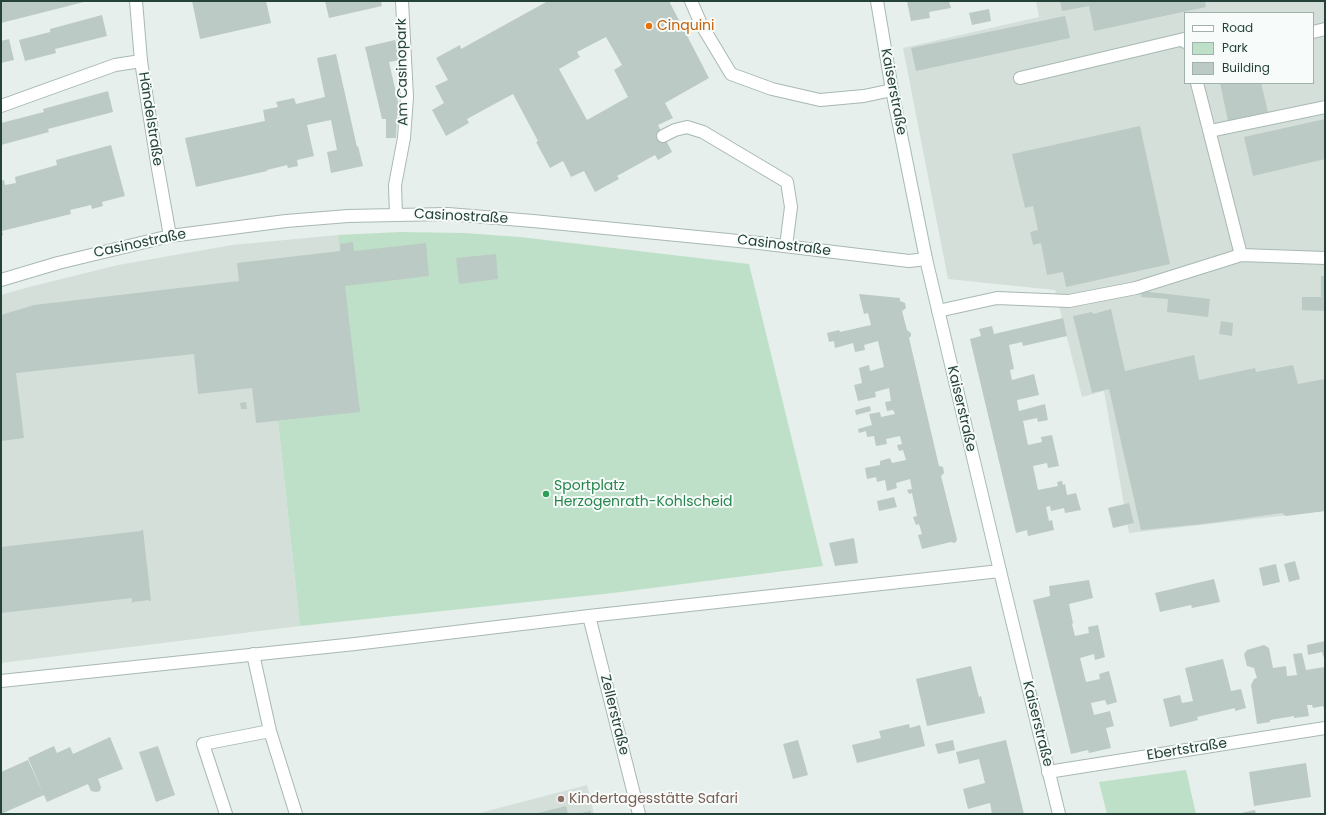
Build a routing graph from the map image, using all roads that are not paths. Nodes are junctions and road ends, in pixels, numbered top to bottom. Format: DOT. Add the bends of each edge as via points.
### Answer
graph roads {
  1 [pos="136,1"];
  2 [pos="402,1"];
  3 [pos="691,1"];
  4 [pos="877,1"];
  5 [pos="1325,29"];
  6 [pos="1314,32"];
  7 [pos="1184,39"];
  8 [pos="141,61"];
  9 [pos="1020,78"];
  10 [pos="1198,84"];
  11 [pos="892,90"];
  12 [pos="1,106"];
  13 [pos="1325,108"];
  14 [pos="1210,131"];
  15 [pos="663,136"];
  16 [pos="396,215"];
  17 [pos="170,236"];
  18 [pos="786,246"];
  19 [pos="1241,256"];
  20 [pos="1325,258"];
  21 [pos="926,259"];
  22 [pos="1,280"];
  23 [pos="938,311"];
  24 [pos="1000,571"];
  25 [pos="589,616"];
  26 [pos="253,654"];
  27 [pos="1,681"];
  28 [pos="1325,728"];
  29 [pos="270,731"];
  30 [pos="1048,772"];
  31 [pos="226,814"];
  32 [pos="296,814"];
  33 [pos="640,814"];
  34 [pos="1059,814"];
  1 -- 8 [label="street, Händelstraße"];
  2 -- 16 [label="street, Am Casinopark" via="407,97 404,138 395,185"];
  3 -- 11 [label="street" via="701,24 731,74 772,89 820,100 864,96"];
  4 -- 11 [label="street, Kaiserstraße"];
  5 -- 6 [label="street"];
  7 -- 9 [label="street"];
  8 -- 12 [label="street" via="115,65"];
  8 -- 17 [label="street, Händelstraße"];
  10 -- 14 [label="street"];
  11 -- 21 [label="street, Kaiserstraße"];
  13 -- 14 [label="street"];
  14 -- 19 [label="street"];
  15 -- 18 [label="street" via="687,127 703,132 787,182 791,207"];
  16 -- 17 [label="street, Casinostraße" via="286,221"];
  16 -- 18 [label="street, Casinostraße" via="456,215"];
  17 -- 22 [label="street, Casinostraße" via="58,263"];
  18 -- 21 [label="street, Casinostraße" via="909,262"];
  19 -- 20 [label="street"];
  19 -- 23 [label="street" via="1136,288 1069,301 997,298"];
  21 -- 23 [label="street, Kaiserstraße"];
  23 -- 24 [label="street, Kaiserstraße"];
  24 -- 25 [label="street"];
  24 -- 30 [label="street, Kaiserstraße"];
  25 -- 26 [label="street"];
  25 -- 33 [label="street, Zellerstraße"];
  26 -- 27 [label="street"];
  26 -- 29 [label="street"];
  28 -- 30 [label="street, Ebertstraße"];
  29 -- 31 [label="street" via="203,744"];
  29 -- 32 [label="street"];
  30 -- 34 [label="street, Kaiserstraße"];
}
